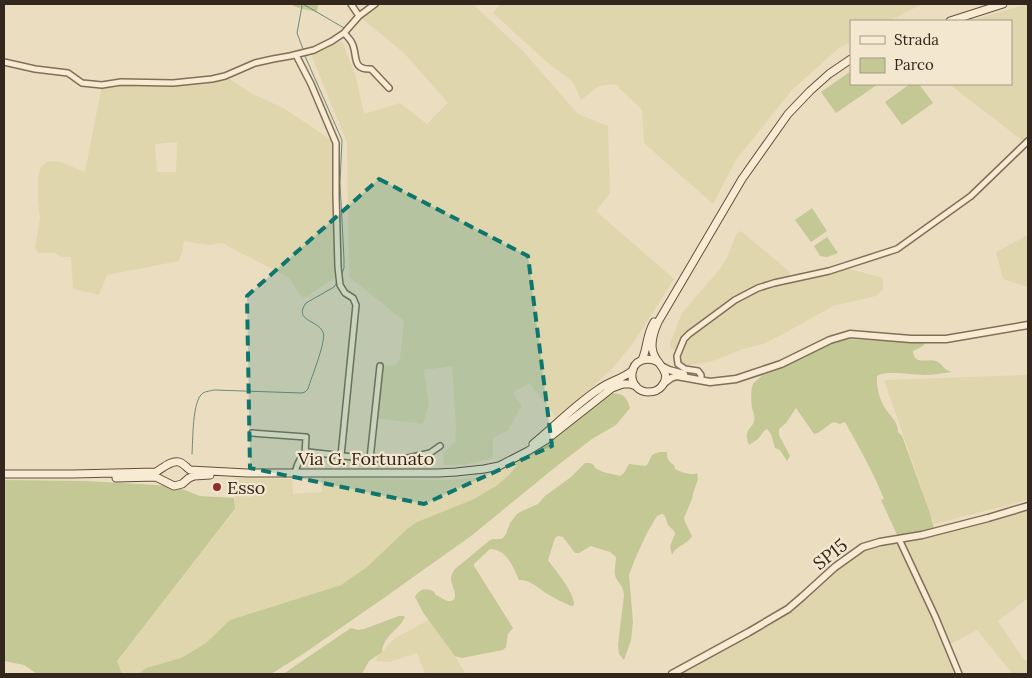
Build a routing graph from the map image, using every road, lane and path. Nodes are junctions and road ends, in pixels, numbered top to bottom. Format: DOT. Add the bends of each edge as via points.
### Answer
graph roads {
  1 [pos="351,4"];
  2 [pos="375,4"];
  3 [pos="1003,4"];
  4 [pos="359,16"];
  5 [pos="953,20"];
  6 [pos="344,33"];
  7 [pos="296,55"];
  8 [pos="850,60"];
  9 [pos="4,62"];
  10 [pos="389,88"];
  11 [pos="1028,141"];
  12 [pos="664,310"];
  13 [pos="1028,324"];
  14 [pos="642,360"];
  15 [pos="660,364"];
  16 [pos="380,366"];
  17 [pos="632,370"];
  18 [pos="698,379"];
  19 [pos="636,386"];
  20 [pos="662,386"];
  21 [pos="252,433"];
  22 [pos="440,446"];
  23 [pos="305,454"];
  24 [pos="341,456"];
  25 [pos="370,459"];
  26 [pos="185,466"];
  27 [pos="165,467"];
  28 [pos="484,469"];
  29 [pos="247,473"];
  30 [pos="295,473"];
  31 [pos="4,474"];
  32 [pos="73,474"];
  33 [pos="185,481"];
  34 [pos="167,482"];
  35 [pos="1028,506"];
  36 [pos="899,539"];
  37 [pos="672,674"];
  38 [pos="959,674"];
  1 -- 4 [label="street"];
  2 -- 4 [label="street"];
  3 -- 5 [label="main road"];
  4 -- 6 [label="street"];
  6 -- 7 [label="street" via="314,50"];
  6 -- 10 [label="street" via="352,43 357,64 371,69"];
  7 -- 9 [label="street" via="255,64 212,79 102,85 82,83 68,73"];
  7 -- 24 [label="street" via="336,143 339,275 345,293 353,298 356,305"];
  8 -- 12 [label="main road" via="829,74 788,114 742,179"];
  11 -- 18 [label="street" via="971,196 897,249 829,271 758,288 714,315 688,334 677,356 678,364 698,371"];
  12 -- 14 [label="main road" via="647,335"];
  12 -- 15 [label="main road" via="652,339 653,352"];
  13 -- 18 [label="street" via="946,338 850,334 781,364 736,379 710,382"];
  14 -- 15 [label="main road" via="652,359"];
  14 -- 17 [label="main road"];
  15 -- 18 [label="street"];
  15 -- 20 [label="main road" via="665,377"];
  16 -- 25 [label="street"];
  17 -- 19 [label="main road"];
  17 -- 28 [label="main road, Via G. Fortunato" via="597,390 515,456"];
  18 -- 20 [label="street" via="674,377"];
  19 -- 20 [label="main road" via="648,392"];
  19 -- 28 [label="main road, Via G. Fortunato" via="623,384 612,388 546,440 499,466"];
  21 -- 23 [label="street" via="306,437"];
  22 -- 25 [label="street" via="430,453 408,458"];
  23 -- 24 [label="street"];
  23 -- 30 [label="street"];
  24 -- 25 [label="street"];
  26 -- 27 [label="main road" via="175,462"];
  26 -- 29 [label="main road" via="197,471"];
  26 -- 33 [label="main road"];
  27 -- 32 [label="main road" via="156,472"];
  27 -- 34 [label="main road" via="163,475"];
  28 -- 30 [label="main road, Via G. Fortunato" via="438,473"];
  29 -- 30 [label="main road, Via G. Fortunato"];
  29 -- 33 [label="main road" via="194,476"];
  31 -- 32 [label="main road"];
  32 -- 34 [label="main road" via="100,478 156,477"];
  33 -- 34 [label="main road" via="174,486"];
  35 -- 36 [label="street, SP15"];
  36 -- 37 [label="street, SP15" via="863,548 835,567 788,609"];
  36 -- 38 [label="street"];
}
